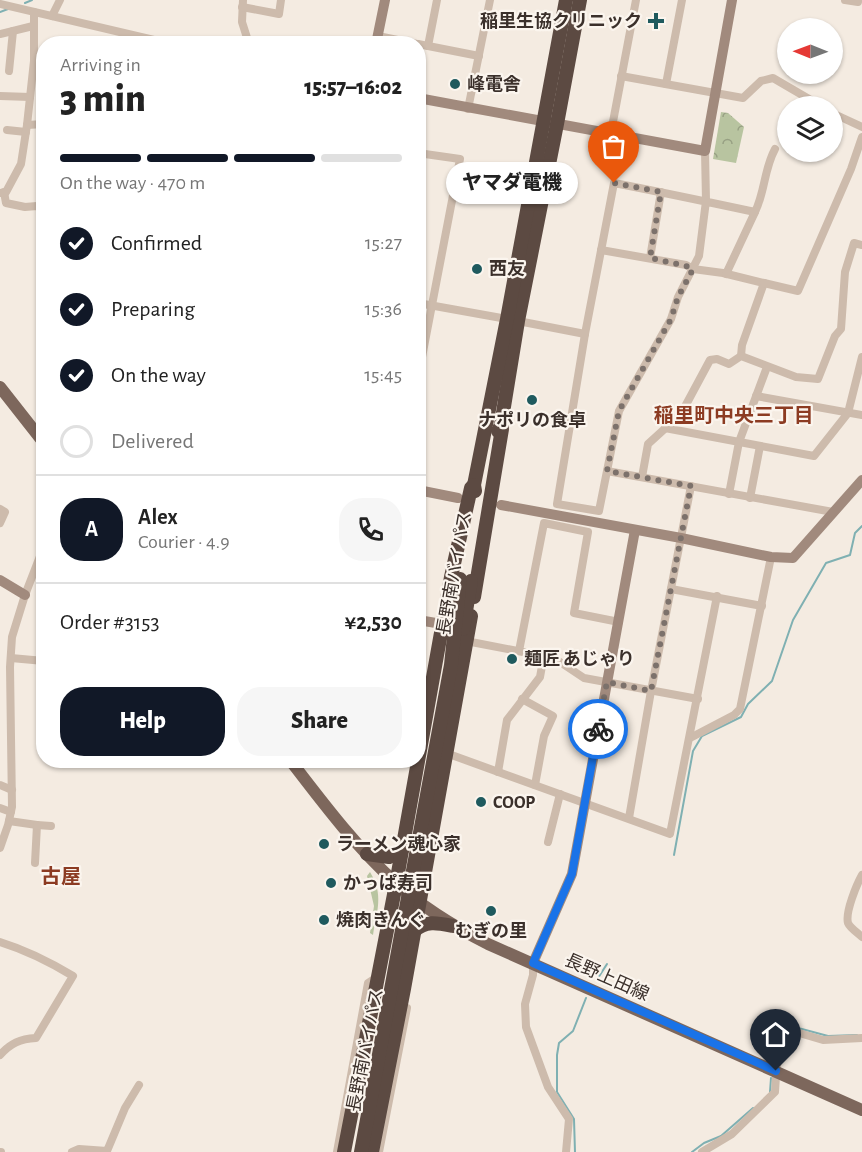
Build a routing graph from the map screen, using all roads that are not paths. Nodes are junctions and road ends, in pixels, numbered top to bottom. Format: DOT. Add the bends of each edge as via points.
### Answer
graph roads {
  1 [pos="60,0"];
  2 [pos="281,0"];
  3 [pos="385,0"];
  4 [pos="437,0"];
  5 [pos="490,0"];
  6 [pos="566,0"];
  7 [pos="580,0"];
  8 [pos="636,0"];
  9 [pos="682,0"];
  10 [pos="732,0"];
  11 [pos="844,0"];
  12 [pos="858,0"];
  13 [pos="0,4"];
  14 [pos="243,4"];
  15 [pos="34,12"];
  16 [pos="52,16"];
  17 [pos="33,26"];
  18 [pos="13,31"];
  19 [pos="0,34"];
  20 [pos="133,36"];
  21 [pos="246,36"];
  22 [pos="378,36"];
  23 [pos="428,46"];
  24 [pos="479,56"];
  25 [pos="9,71"];
  26 [pos="621,76"];
  27 [pos="666,84"];
  28 [pos="715,93"];
  29 [pos="0,96"];
  30 [pos="804,96"];
  31 [pos="30,97"];
  32 [pos="426,103"];
  33 [pos="468,108"];
  34 [pos="843,118"];
  35 [pos="551,122"];
  36 [pos="36,126"];
  37 [pos="612,127"];
  38 [pos="862,127"];
  39 [pos="27,128"];
  40 [pos="7,130"];
  41 [pos="862,137"];
  42 [pos="775,149"];
  43 [pos="705,151"];
  44 [pos="426,154"];
  45 [pos="661,192"];
  46 [pos="2,193"];
  47 [pos="706,201"];
  48 [pos="36,206"];
  49 [pos="755,212"];
  50 [pos="862,245"];
  51 [pos="601,250"];
  52 [pos="650,258"];
  53 [pos="693,269"];
  54 [pos="726,274"];
  55 [pos="764,283"];
  56 [pos="426,304"];
  57 [pos="432,305"];
  58 [pos="513,320"];
  59 [pos="585,334"];
  60 [pos="426,336"];
  61 [pos="741,356"];
  62 [pos="862,357"];
  63 [pos="767,367"];
  64 [pos="0,387"];
  65 [pos="756,396"];
  66 [pos="848,413"];
  67 [pos="862,415"];
  68 [pos="501,425"];
  69 [pos="665,428"];
  70 [pos="36,433"];
  71 [pos="739,442"];
  72 [pos="760,446"];
  73 [pos="607,471"];
  74 [pos="642,477"];
  75 [pos="862,480"];
  76 [pos="474,485"];
  77 [pos="691,486"];
  78 [pos="426,492"];
  79 [pos="729,494"];
  80 [pos="458,498"];
  81 [pos="750,498"];
  82 [pos="501,506"];
  83 [pos="0,509"];
  84 [pos="833,512"];
  85 [pos="0,523"];
  86 [pos="635,530"];
  87 [pos="681,538"];
  88 [pos="771,557"];
  89 [pos="36,567"];
  90 [pos="0,580"];
  91 [pos="465,580"];
  92 [pos="671,589"];
  93 [pos="25,595"];
  94 [pos="717,596"];
  95 [pos="762,606"];
  96 [pos="426,621"];
  97 [pos="619,622"];
  98 [pos="442,624"];
  99 [pos="466,641"];
  100 [pos="519,651"];
  101 [pos="544,655"];
  102 [pos="11,658"];
  103 [pos="36,660"];
  104 [pos="607,682"];
  105 [pos="651,691"];
  106 [pos="522,699"];
  107 [pos="698,699"];
  108 [pos="426,714"];
  109 [pos="690,738"];
  110 [pos="446,753"];
  111 [pos="296,768"];
  112 [pos="417,768"];
  113 [pos="498,772"];
  114 [pos="0,785"];
  115 [pos="535,785"];
  116 [pos="12,790"];
  117 [pos="560,794"];
  118 [pos="584,802"];
  119 [pos="0,808"];
  120 [pos="10,817"];
  121 [pos="629,818"];
  122 [pos="37,825"];
  123 [pos="51,826"];
  124 [pos="548,842"];
  125 [pos="0,848"];
  126 [pos="402,850"];
  127 [pos="367,854"];
  128 [pos="35,863"];
  129 [pos="862,875"];
  130 [pos="396,884"];
  131 [pos="419,902"];
  132 [pos="453,926"];
  133 [pos="414,931"];
  134 [pos="862,937"];
  135 [pos="0,942"];
  136 [pos="381,962"];
  137 [pos="533,963"];
  138 [pos="406,974"];
  139 [pos="377,977"];
  140 [pos="404,989"];
  141 [pos="862,1038"];
  142 [pos="0,1055"];
  143 [pos="776,1071"];
  144 [pos="139,1085"];
  145 [pos="862,1110"];
  146 [pos="72,1152"];
  147 [pos="337,1152"];
  148 [pos="344,1152"];
  149 [pos="362,1152"];
  150 [pos="372,1152"];
  151 [pos="379,1152"];
  152 [pos="566,1152"];
  153 [pos="702,1152"];
  1 -- 16 [label="street"];
  2 -- 14 [label="street" via="279,14"];
  3 -- 22 [label="street"];
  4 -- 23 [label="street"];
  5 -- 24 [label="street"];
  6 -- 35 [label="highway, 長野南バイパス"];
  7 -- 35 [label="highway, 長野南バイパス"];
  8 -- 26 [label="street"];
  9 -- 27 [label="street"];
  10 -- 28 [label="street"];
  11 -- 12 [label="street"];
  13 -- 15 [label="street"];
  14 -- 21 [label="street"];
  15 -- 16 [label="street"];
  15 -- 17 [label="street"];
  16 -- 20 [label="street"];
  17 -- 18 [label="street"];
  17 -- 31 [label="street"];
  18 -- 19 [label="street"];
  18 -- 25 [label="street"];
  23 -- 24 [label="street"];
  24 -- 33 [label="street"];
  26 -- 27 [label="street"];
  26 -- 37 [label="street"];
  27 -- 28 [label="street"];
  28 -- 30 [label="street" via="743,98 762,81 773,78"];
  28 -- 43 [label="street"];
  29 -- 31 [label="street"];
  31 -- 39 [label="street"];
  32 -- 33 [label="street"];
  33 -- 35 [label="street"];
  34 -- 38 [label="street"];
  35 -- 43 [label="street"];
  35 -- 58 [label="highway, 長野南バイパス"];
  36 -- 39 [label="street"];
  39 -- 40 [label="street"];
  39 -- 46 [label="street" via="21,164"];
  41 -- 55 [label="street" via="798,291"];
  42 -- 49 [label="street"];
  43 -- 47 [label="street"];
  44 -- 57 [label="street" via="460,159"];
  45 -- 47 [label="street"];
  45 -- 51 [label="street" via="614,183"];
  45 -- 52 [label="street"];
  46 -- 48 [label="street" via="6,203"];
  47 -- 49 [label="street"];
  47 -- 53 [label="street" via="699,256"];
  49 -- 54 [label="street"];
  50 -- 63 [label="street" via="854,243 845,272 841,329 818,379 796,377"];
  51 -- 52 [label="street"];
  51 -- 59 [label="street"];
  52 -- 53 [label="street"];
  53 -- 54 [label="street"];
  53 -- 73 [label="street" via="671,319 619,411"];
  54 -- 55 [label="street"];
  55 -- 61 [label="street"];
  56 -- 57 [label="street"];
  57 -- 58 [label="street"];
  57 -- 60 [label="street"];
  58 -- 59 [label="street"];
  58 -- 68 [label="highway, 長野南バイパス"];
  58 -- 76 [label="highway, 長野南バイパス"];
  59 -- 73 [label="street" via="557,504 599,511"];
  61 -- 63 [label="street"];
  61 -- 69 [label="street" via="729,364 710,360 681,414"];
  62 -- 66 [label="street"];
  63 -- 65 [label="street"];
  64 -- 70 [label="main road"];
  65 -- 66 [label="street"];
  65 -- 71 [label="street"];
  66 -- 67 [label="street"];
  66 -- 72 [label="street" via="814,456"];
  68 -- 91 [label="highway, 長野南バイパス"];
  68 -- 99 [label="highway"];
  69 -- 71 [label="street"];
  69 -- 74 [label="street" via="648,444"];
  71 -- 72 [label="street"];
  71 -- 79 [label="street"];
  72 -- 81 [label="street"];
  73 -- 74 [label="street"];
  74 -- 77 [label="street"];
  75 -- 84 [label="street"];
  76 -- 91 [label="highway, 長野南バイパス"];
  76 -- 98 [label="highway"];
  77 -- 79 [label="street"];
  77 -- 87 [label="street"];
  78 -- 80 [label="street"];
  79 -- 81 [label="street"];
  81 -- 84 [label="street"];
  82 -- 86 [label="street"];
  83 -- 85 [label="street" via="5,512"];
  84 -- 88 [label="street" via="793,558"];
  86 -- 87 [label="street"];
  86 -- 97 [label="street"];
  87 -- 88 [label="street"];
  87 -- 92 [label="street"];
  88 -- 95 [label="street"];
  89 -- 93 [label="street"];
  90 -- 93 [label="street"];
  91 -- 149 [label="highway, 長野南バイパス, bridge"];
  92 -- 94 [label="street"];
  92 -- 105 [label="street"];
  93 -- 102 [label="street" via="12,636"];
  94 -- 95 [label="street"];
  94 -- 107 [label="street"];
  95 -- 109 [label="street" via="740,709"];
  96 -- 98 [label="street"];
  97 -- 100 [label="street" via="574,613 588,532 544,523"];
  97 -- 104 [label="street"];
  98 -- 108 [label="highway"];
  99 -- 100 [label="street"];
  99 -- 110 [label="highway"];
  100 -- 101 [label="street"];
  101 -- 104 [label="street" via="584,678"];
  101 -- 106 [label="street" via="540,676"];
  102 -- 103 [label="street"];
  102 -- 116 [label="street"];
  104 -- 105 [label="street"];
  104 -- 118 [label="street"];
  105 -- 107 [label="street"];
  105 -- 121 [label="street"];
  106 -- 113 [label="street" via="507,720"];
  106 -- 115 [label="street" via="553,716 544,736"];
  107 -- 109 [label="street"];
  109 -- 121 [label="street" via="670,834"];
  110 -- 113 [label="street"];
  110 -- 131 [label="highway"];
  111 -- 127 [label="main road, 長野上田線"];
  112 -- 126 [label="highway"];
  113 -- 115 [label="street"];
  114 -- 116 [label="street"];
  115 -- 117 [label="street"];
  116 -- 120 [label="street"];
  117 -- 118 [label="street"];
  117 -- 124 [label="street"];
  118 -- 121 [label="street"];
  118 -- 137 [label="street" via="572,874"];
  119 -- 120 [label="street"];
  120 -- 122 [label="street"];
  120 -- 125 [label="street"];
  122 -- 123 [label="street"];
  122 -- 128 [label="street"];
  126 -- 127 [label="highway" via="388,857"];
  126 -- 130 [label="highway"];
  127 -- 130 [label="main road, 長野上田線"];
  129 -- 134 [label="street" via="847,922"];
  130 -- 131 [label="main road, 長野上田線"];
  130 -- 136 [label="highway"];
  131 -- 132 [label="main road, 長野上田線"];
  131 -- 133 [label="highway"];
  132 -- 133 [label="highway" via="428,923"];
  132 -- 137 [label="main road, 長野上田線"];
  133 -- 138 [label="highway"];
  135 -- 142 [label="street" via="73,976 36,1038 19,1040"];
  136 -- 138 [label="highway" via="388,957 402,958"];
  136 -- 139 [label="highway"];
  137 -- 143 [label="main road, 長野上田線"];
  137 -- 152 [label="street" via="525,1004 526,1026 548,1087 569,1119"];
  138 -- 140 [label="highway"];
  139 -- 147 [label="street" via="368,983"];
  139 -- 148 [label="highway"];
  140 -- 150 [label="highway"];
  140 -- 151 [label="street" via="407,1006"];
  141 -- 143 [label="street" via="823,1040 789,1030 784,1034"];
  143 -- 145 [label="main road, 長野上田線"];
  143 -- 153 [label="street" via="775,1092 732,1134"];
  144 -- 146 [label="street" via="107,1151"];
}
